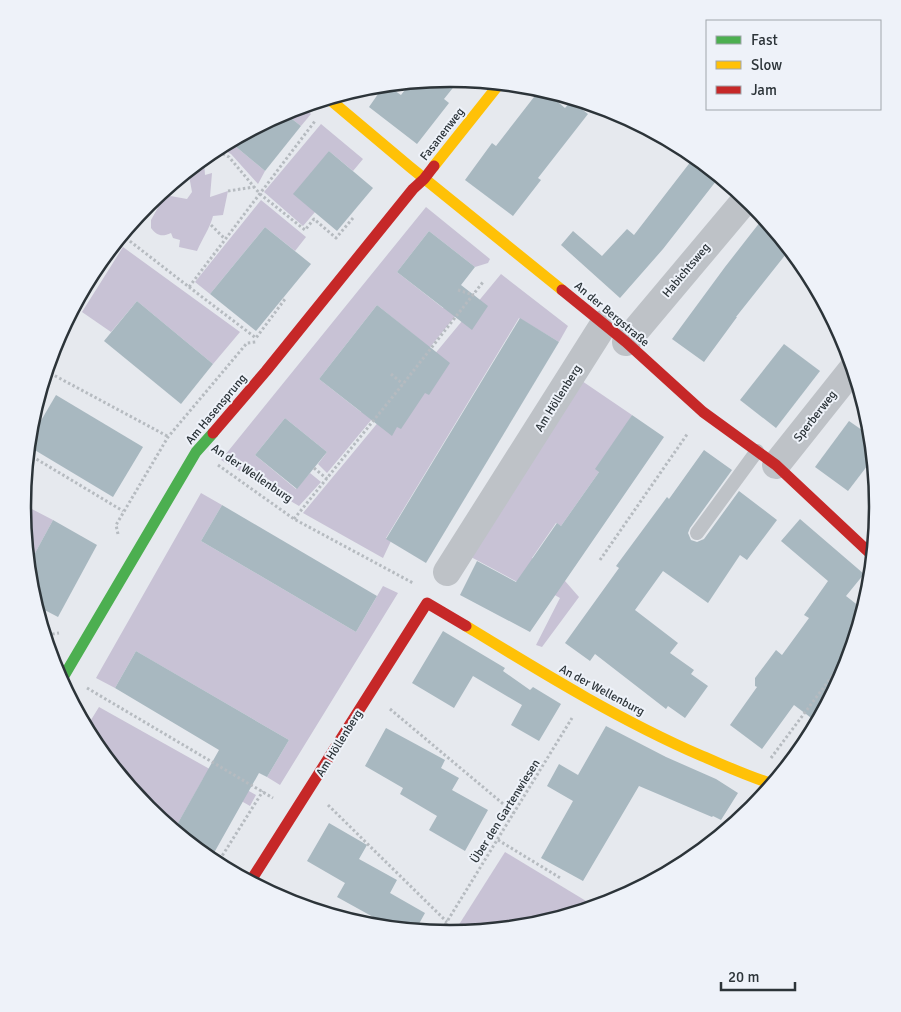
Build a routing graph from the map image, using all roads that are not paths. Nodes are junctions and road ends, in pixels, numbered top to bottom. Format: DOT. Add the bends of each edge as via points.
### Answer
graph roads {
  1 [pos="495,89"];
  2 [pos="334,103"];
  3 [pos="424,179"];
  4 [pos="741,205"];
  5 [pos="604,324"];
  6 [pos="626,342"];
  7 [pos="848,373"];
  8 [pos="766,458"];
  9 [pos="696,533"];
  10 [pos="867,551"];
  11 [pos="447,572"];
  12 [pos="427,603"];
  13 [pos="66,673"];
  14 [pos="766,782"];
  15 [pos="254,876"];
  1 -- 3 [label="street, Fasanenweg"];
  2 -- 3 [label="street, An der Bergstraße"];
  3 -- 5 [label="street, An der Bergstraße"];
  3 -- 13 [label="street, Am Hasensprung" via="196,452"];
  4 -- 6 [label="street, Habichtsweg"];
  5 -- 6 [label="street, An der Bergstraße"];
  5 -- 11 [label="street, Am Höllenberg"];
  6 -- 8 [label="street, An der Bergstraße" via="703,412"];
  7 -- 8 [label="street, Sperberweg"];
  8 -- 9 [label="lane"];
  8 -- 10 [label="street, An der Bergstraße"];
  12 -- 14 [label="street, An der Wellenburg" via="585,698 673,743"];
  12 -- 15 [label="street, Am Höllenberg"];
}
